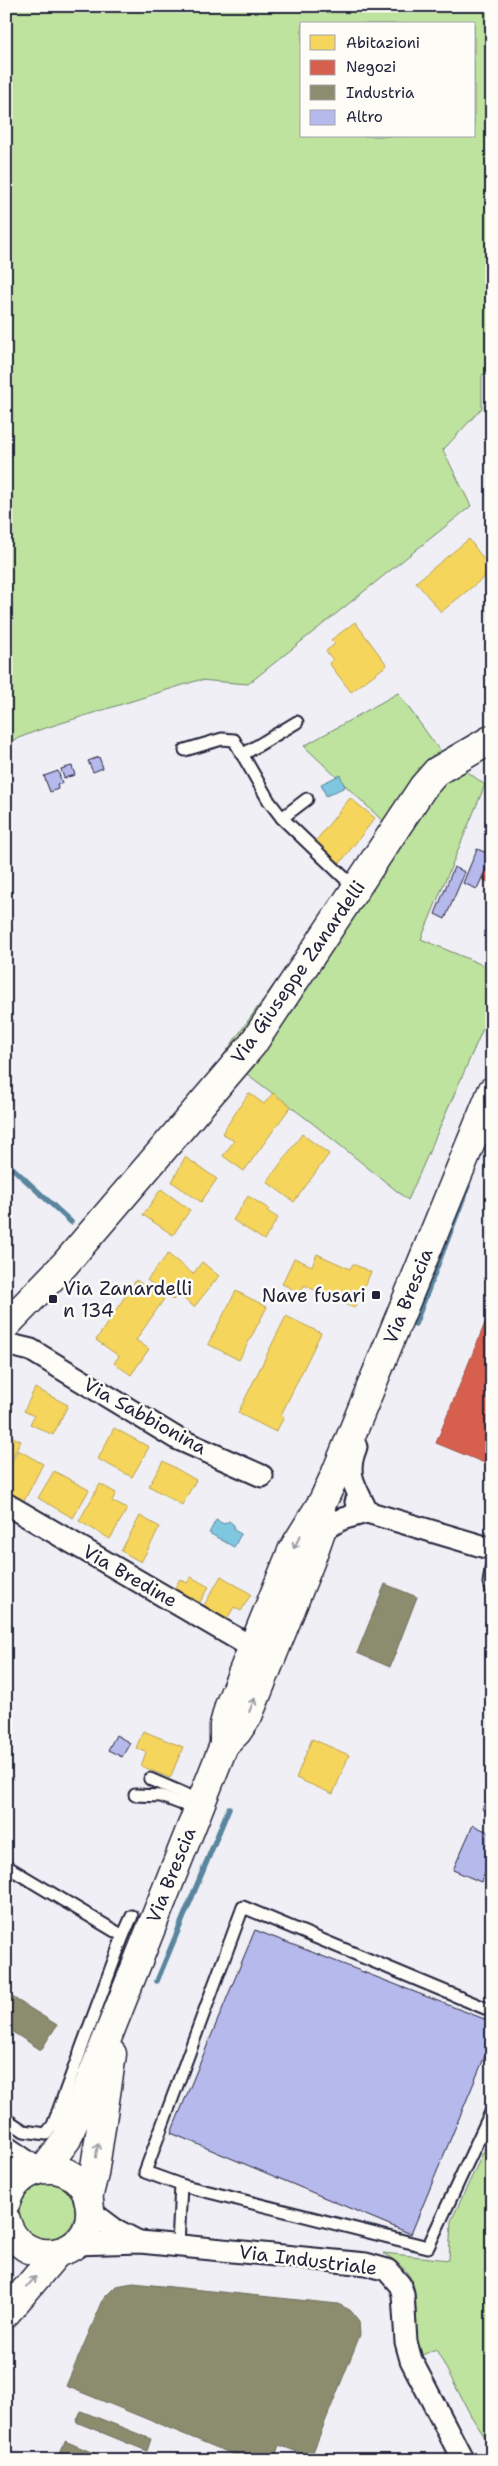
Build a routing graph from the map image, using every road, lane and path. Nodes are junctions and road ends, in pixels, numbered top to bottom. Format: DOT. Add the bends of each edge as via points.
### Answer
graph roads {
  1 [pos="297,722"];
  2 [pos="492,739"];
  3 [pos="185,750"];
  4 [pos="242,755"];
  5 [pos="307,799"];
  6 [pos="282,818"];
  7 [pos="356,889"];
  8 [pos="492,1091"];
  9 [pos="412,1289"];
  10 [pos="12,1321"];
  11 [pos="6,1344"];
  12 [pos="31,1350"];
  13 [pos="335,1475"];
  14 [pos="262,1476"];
  15 [pos="323,1501"];
  16 [pos="6,1504"];
  17 [pos="367,1512"];
  18 [pos="321,1531"];
  19 [pos="492,1549"];
  20 [pos="492,1563"];
  21 [pos="492,1590"];
  22 [pos="253,1648"];
  23 [pos="224,1745"];
  24 [pos="150,1780"];
  25 [pos="135,1795"];
  26 [pos="199,1805"];
  27 [pos="6,1866"];
  28 [pos="132,1916"];
  29 [pos="123,1936"];
  30 [pos="119,2006"];
  31 [pos="492,2011"];
  32 [pos="492,2110"];
  33 [pos="6,2119"];
  34 [pos="6,2147"];
  35 [pos="42,2169"];
  36 [pos="181,2185"];
  37 [pos="89,2204"];
  38 [pos="7,2208"];
  39 [pos="140,2242"];
  40 [pos="178,2246"];
  41 [pos="66,2248"];
  42 [pos="6,2313"];
  43 [pos="463,2460"];
  1 -- 4 [label="lane"];
  2 -- 7 [label="main road, Via Giuseppe Zanardelli" via="437,772 423,787"];
  3 -- 4 [label="lane" via="227,738 234,740"];
  4 -- 6 [label="lane"];
  5 -- 6 [label="lane"];
  6 -- 7 [label="lane"];
  7 -- 10 [label="main road, Via Giuseppe Zanardelli" via="252,1045 65,1264"];
  8 -- 9 [label="main road, Via Brescia"];
  9 -- 13 [label="main road, Via Brescia"];
  9 -- 17 [label="street" via="403,1330 350,1461 349,1472"];
  10 -- 12 [label="street"];
  11 -- 12 [label="street, Via Sabbionina"];
  12 -- 14 [label="street, Via Sabbionina" via="176,1438"];
  13 -- 15 [label="main road, Via Brescia"];
  13 -- 17 [label="street" via="342,1487"];
  15 -- 18 [label="main road, Via Brescia"];
  15 -- 22 [label="main road, Via Brescia, one-way" via="292,1551"];
  16 -- 22 [label="street, Via Bredine"];
  17 -- 18 [label="street"];
  17 -- 19 [label="street"];
  23 -- 18 [label="main road, Via Brescia, one-way" via="248,1716"];
  20 -- 21 [label="lane" via="489,1583"];
  22 -- 23 [label="main road, Via Brescia" via="229,1706 224,1725"];
  23 -- 26 [label="main road, Via Brescia"];
  24 -- 26 [label="lane"];
  25 -- 26 [label="lane" via="161,1796"];
  26 -- 30 [label="main road, Via Brescia"];
  27 -- 29 [label="lane"];
  28 -- 29 [label="lane"];
  29 -- 33 [label="lane" via="53,2125 46,2134 24,2131"];
  30 -- 35 [label="main road, Via Brescia" via="67,2139"];
  37 -- 30 [label="main road, Via Brescia, one-way"];
  31 -- 36 [label="lane" via="243,1907 145,2172"];
  32 -- 36 [label="lane" via="428,2247"];
  34 -- 35 [label="street"];
  35 -- 37 [label="main road" via="56,2169 76,2179"];
  35 -- 38 [label="main road, Via Brescia" via="21,2178"];
  36 -- 40 [label="lane"];
  37 -- 39 [label="street, Via Industriale" via="114,2229"];
  37 -- 41 [label="main road, Via Brescia" via="89,2223 84,2235"];
  38 -- 41 [label="main road, Via Brescia" via="19,2243 37,2253"];
  39 -- 40 [label="street, Via Industriale"];
  39 -- 41 [label="street, Via Industriale"];
  40 -- 43 [label="street, Via Industriale" via="366,2264 387,2270 404,2294 406,2342 411,2360"];
  42 -- 41 [label="main road, Via Brescia, one-way"];
}
